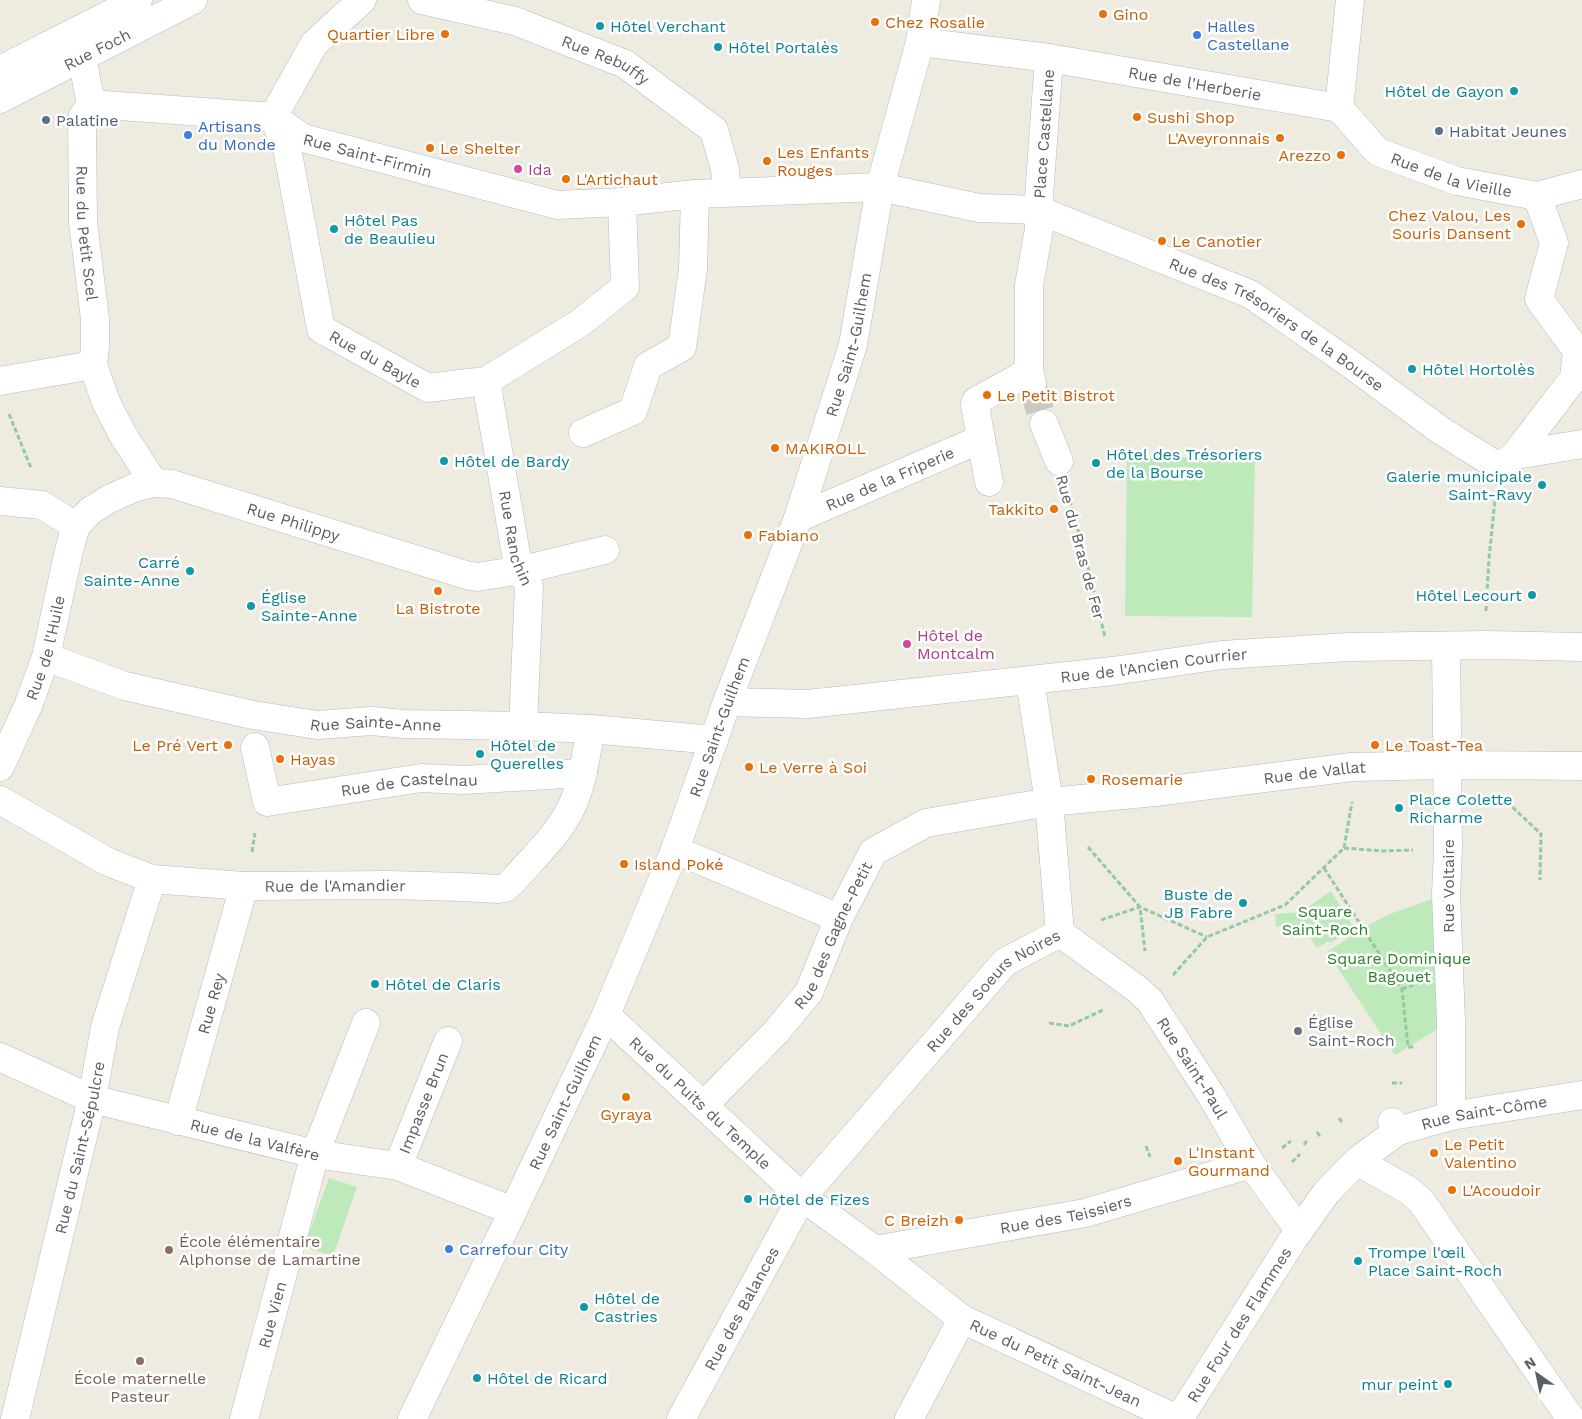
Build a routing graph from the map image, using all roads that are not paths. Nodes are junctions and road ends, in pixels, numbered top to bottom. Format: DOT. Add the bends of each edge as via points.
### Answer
graph roads {
  1 [pos="138,0"];
  2 [pos="193,0"];
  3 [pos="362,0"];
  4 [pos="422,0"];
  5 [pos="926,0"];
  6 [pos="1350,0"];
  7 [pos="518,11"];
  8 [pos="920,42"];
  9 [pos="82,58"];
  10 [pos="1049,58"];
  11 [pos="0,70"];
  12 [pos="0,99"];
  13 [pos="91,104"];
  14 [pos="1339,108"];
  15 [pos="273,117"];
  16 [pos="1582,184"];
  17 [pos="880,187"];
  18 [pos="728,192"];
  19 [pos="695,194"];
  20 [pos="1537,196"];
  21 [pos="622,202"];
  22 [pos="1038,210"];
  23 [pos="93,365"];
  24 [pos="0,381"];
  25 [pos="486,381"];
  26 [pos="1044,424"];
  27 [pos="582,433"];
  28 [pos="981,440"];
  29 [pos="1582,444"];
  30 [pos="1059,461"];
  31 [pos="1507,461"];
  32 [pos="989,482"];
  33 [pos="154,483"];
  34 [pos="0,501"];
  35 [pos="798,518"];
  36 [pos="76,526"];
  37 [pos="605,550"];
  38 [pos="522,570"];
  39 [pos="1446,647"];
  40 [pos="1582,647"];
  41 [pos="46,657"];
  42 [pos="1030,681"];
  43 [pos="727,702"];
  44 [pos="523,726"];
  45 [pos="591,729"];
  46 [pos="714,740"];
  47 [pos="255,747"];
  48 [pos="1453,753"];
  49 [pos="1582,766"];
  50 [pos="0,767"];
  51 [pos="583,773"];
  52 [pos="0,800"];
  53 [pos="1049,802"];
  54 [pos="675,850"];
  55 [pos="152,879"];
  56 [pos="244,886"];
  57 [pos="839,918"];
  58 [pos="1060,933"];
  59 [pos="606,1014"];
  60 [pos="366,1023"];
  61 [pos="448,1041"];
  62 [pos="0,1057"];
  63 [pos="1582,1095"];
  64 [pos="92,1099"];
  65 [pos="704,1105"];
  66 [pos="1451,1116"];
  67 [pos="178,1121"];
  68 [pos="1395,1126"];
  69 [pos="315,1154"];
  70 [pos="1358,1162"];
  71 [pos="1251,1164"];
  72 [pos="398,1166"];
  73 [pos="802,1197"];
  74 [pos="513,1211"];
  75 [pos="1299,1230"];
  76 [pos="875,1250"];
  77 [pos="962,1320"];
  78 [pos="15,1419"];
  79 [pos="244,1419"];
  80 [pos="412,1419"];
  81 [pos="681,1419"];
  82 [pos="908,1419"];
  83 [pos="1178,1419"];
  84 [pos="1571,1419"];
  1 -- 11 [label="street, Rue Foch"];
  2 -- 9 [label="street, Rue Foch"];
  3 -- 15 [label="street" via="314,44"];
  4 -- 7 [label="street, Rue Rebuffy"];
  5 -- 8 [label="street, Rue Saint-Guilhem"];
  6 -- 14 [label="street"];
  7 -- 18 [label="street, Rue Rebuffy" via="625,64 714,130"];
  8 -- 10 [label="street, Place Castellane"];
  8 -- 17 [label="street, Rue Saint-Guilhem"];
  9 -- 12 [label="street, Rue Foch"];
  9 -- 13 [label="street"];
  10 -- 14 [label="street, Rue de l'Herberie"];
  10 -- 22 [label="street, Place Castellane"];
  13 -- 15 [label="street"];
  13 -- 23 [label="street, Rue du Petit Scel" via="82,118 82,222 95,319"];
  14 -- 20 [label="street, Rue de la Vieille" via="1378,152 1457,181"];
  15 -- 21 [label="street, Rue Saint-Firmin" via="303,138 557,205"];
  15 -- 25 [label="street, Rue du Bayle" via="287,148 320,329 428,388"];
  16 -- 20 [label="street, Rue de la Vieille"];
  17 -- 18 [label="street, Place Castellane"];
  17 -- 22 [label="street, Place Castellane" via="979,208"];
  17 -- 35 [label="street, Rue Saint-Guilhem" via="853,345"];
  18 -- 19 [label="street, Rue Saint-Firmin"];
  19 -- 21 [label="street, Rue Saint-Firmin"];
  19 -- 27 [label="street" via="693,269 682,347 648,366 633,411"];
  20 -- 31 [label="street" via="1554,243 1539,299 1577,350 1574,378"];
  21 -- 25 [label="street, Rue du Bayle" via="625,287 580,323"];
  22 -- 28 [label="street" via="1039,229 1029,285 1030,376 1020,377 976,401"];
  22 -- 31 [label="street, Rue des Trésoriers de la Bourse" via="1250,294 1440,430"];
  23 -- 24 [label="street"];
  23 -- 33 [label="street" via="106,402 123,435"];
  25 -- 38 [label="street, Rue Ranchin" via="517,560"];
  26 -- 30 [label="street, Rue du Bras de Fer"];
  28 -- 32 [label="street"];
  28 -- 35 [label="street, Rue de la Friperie"];
  29 -- 31 [label="street"];
  33 -- 36 [label="street, Rue Philippy" via="109,499 90,511"];
  33 -- 38 [label="street, Rue Philippy" via="172,484 466,576"];
  34 -- 36 [label="street" via="42,505"];
  35 -- 43 [label="street, Rue Saint-Guilhem"];
  36 -- 41 [label="street, Rue de l'Huile"];
  37 -- 38 [label="street, Rue Philippy"];
  38 -- 44 [label="street, Rue Ranchin" via="529,586"];
  39 -- 40 [label="street, Rue de l'Ancien Courrier"];
  39 -- 42 [label="street, Rue de l'Ancien Courrier" via="1348,647 1222,655"];
  39 -- 48 [label="street, Rue Voltaire"];
  41 -- 44 [label="street, Rue Sainte-Anne" via="125,686 253,715 317,725 372,721"];
  41 -- 50 [label="street, Rue de l'Huile"];
  42 -- 43 [label="street, Rue de l'Ancien Courrier" via="808,704"];
  42 -- 53 [label="street, Rue des Soeurs Noires"];
  43 -- 46 [label="street, Rue Saint-Guilhem"];
  44 -- 45 [label="street, Rue Sainte-Anne"];
  45 -- 46 [label="street, Rue Sainte-Anne"];
  45 -- 51 [label="street, Rue de l'Amandier"];
  46 -- 54 [label="street, Rue Saint-Guilhem"];
  47 -- 51 [label="street, Rue de Castelnau" via="267,802 421,778 464,780"];
  48 -- 49 [label="street, Rue de Vallat"];
  48 -- 53 [label="street, Rue de Vallat" via="1155,792"];
  48 -- 66 [label="street, Rue Voltaire" via="1446,894"];
  51 -- 56 [label="street, Rue de l'Amandier" via="571,809 562,824 505,888"];
  52 -- 55 [label="street, Rue de l'Amandier" via="108,862"];
  53 -- 57 [label="street, Rue des Gagne-Petit" via="926,823 873,852"];
  53 -- 58 [label="street, Rue des Soeurs Noires"];
  54 -- 57 [label="street"];
  54 -- 59 [label="street, Rue Saint-Guilhem"];
  55 -- 56 [label="street, Rue de l'Amandier"];
  55 -- 64 [label="street, Rue du Saint-Sépulcre" via="105,1027"];
  56 -- 67 [label="street, Rue Rey"];
  57 -- 65 [label="street, Rue des Gagne-Petit" via="809,992 776,1032"];
  58 -- 71 [label="street, Rue Saint-Paul" via="1144,995 1211,1095"];
  58 -- 73 [label="street, Rue des Soeurs Noires" via="1005,962"];
  59 -- 65 [label="street, Rue du Puits du Temple"];
  59 -- 74 [label="street, Rue Saint-Guilhem"];
  60 -- 69 [label="street, Rue Vien"];
  61 -- 72 [label="street, Impasse Brun"];
  62 -- 64 [label="street, Rue de la Valfère"];
  63 -- 66 [label="street, Rue Saint-Côme"];
  64 -- 67 [label="street, Rue de la Valfère"];
  64 -- 78 [label="street, Rue du Saint-Sépulcre"];
  65 -- 73 [label="street, Rue du Puits du Temple"];
  66 -- 68 [label="street, Rue Saint-Côme"];
  67 -- 69 [label="street, Rue de la Valfère"];
  68 -- 70 [label="street, Rue Four des Flammes"];
  69 -- 72 [label="street, Rue de la Valfère"];
  69 -- 79 [label="street, Rue Vien"];
  70 -- 75 [label="street, Rue Four des Flammes" via="1326,1193"];
  70 -- 84 [label="street" via="1408,1190 1421,1201"];
  71 -- 75 [label="street, Rue Saint-Paul"];
  71 -- 76 [label="street, Rue des Teissiers" via="1085,1213"];
  72 -- 74 [label="street, Rue de la Valfère"];
  73 -- 76 [label="street, Rue du Puits du Temple"];
  73 -- 81 [label="street, Rue des Balances"];
  74 -- 80 [label="street, Rue Saint-Guilhem"];
  75 -- 83 [label="street, Rue Four des Flammes"];
  76 -- 77 [label="street, Rue du Puits du Temple"];
  77 -- 82 [label="street"];
  77 -- 83 [label="street, Rue du Petit Saint-Jean"];
}
